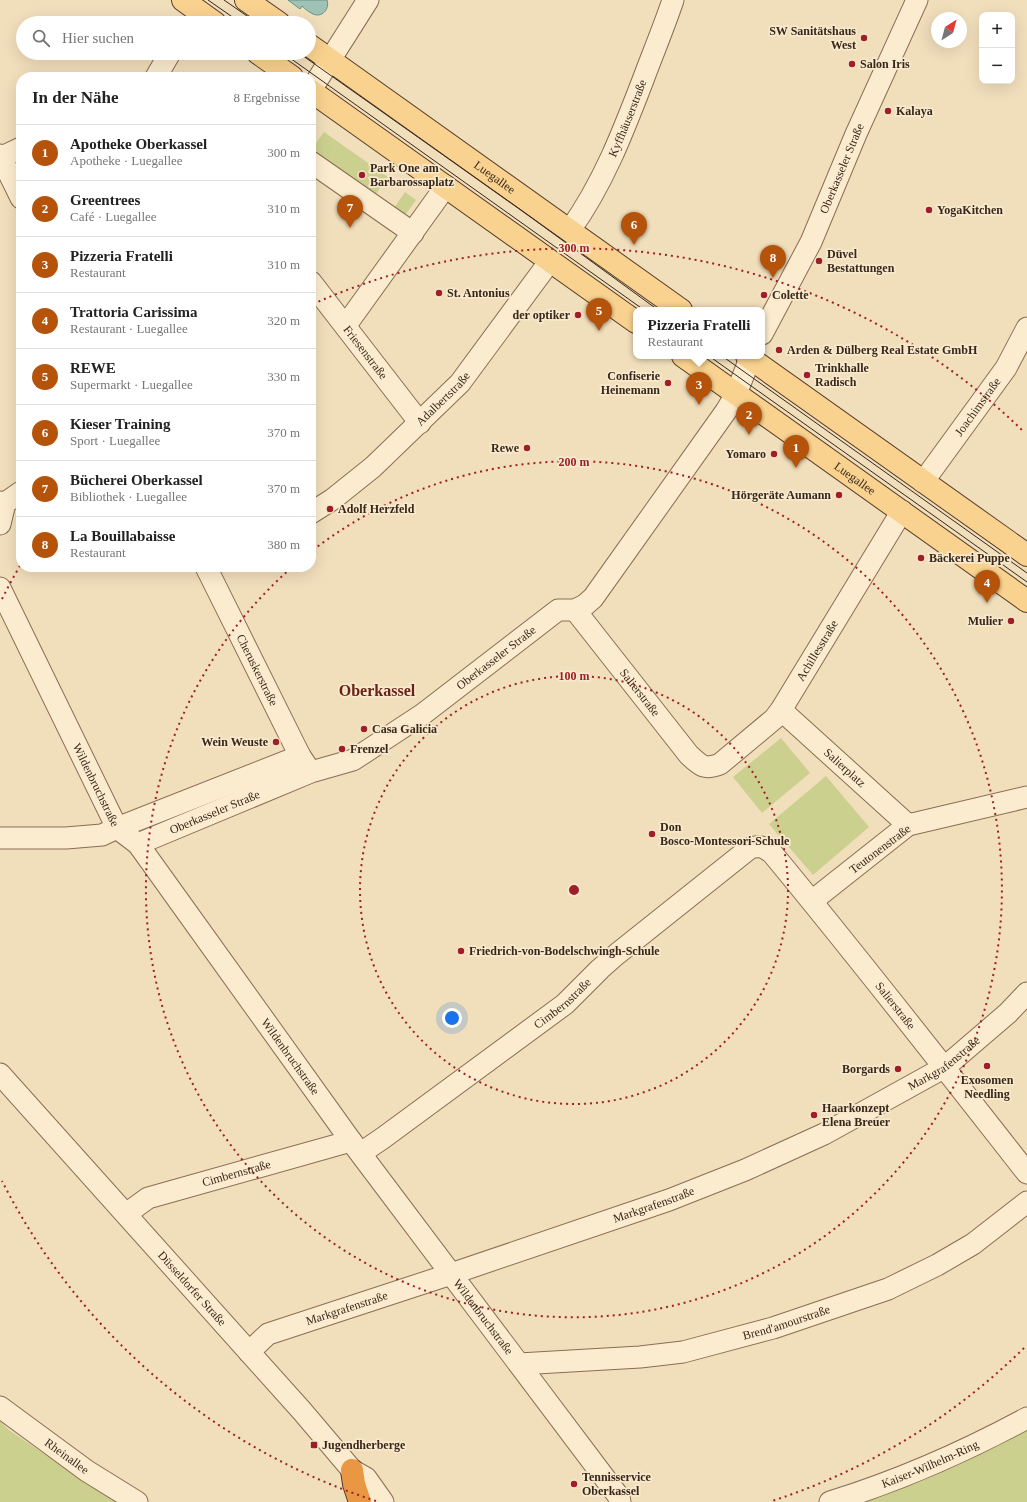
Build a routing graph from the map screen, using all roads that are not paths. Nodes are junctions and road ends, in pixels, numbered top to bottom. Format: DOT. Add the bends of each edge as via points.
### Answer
graph roads {
  1 [pos="183,0"];
  2 [pos="368,0"];
  3 [pos="673,0"];
  4 [pos="917,0"];
  5 [pos="253,3"];
  6 [pos="199,16"];
  7 [pos="270,16"];
  8 [pos="316,52"];
  9 [pos="166,60"];
  10 [pos="268,60"];
  11 [pos="327,65"];
  12 [pos="159,72"];
  13 [pos="285,72"];
  14 [pos="316,82"];
  15 [pos="316,94"];
  16 [pos="16,150"];
  17 [pos="0,157"];
  18 [pos="316,165"];
  19 [pos="446,186"];
  20 [pos="16,188"];
  21 [pos="570,230"];
  22 [pos="413,233"];
  23 [pos="550,260"];
  24 [pos="316,288"];
  25 [pos="677,307"];
  26 [pos="633,320"];
  27 [pos="346,326"];
  28 [pos="765,328"];
  29 [pos="1027,328"];
  30 [pos="687,359"];
  31 [pos="749,359"];
  32 [pos="753,359"];
  33 [pos="736,394"];
  34 [pos="420,423"];
  35 [pos="923,482"];
  36 [pos="9,499"];
  37 [pos="316,511"];
  38 [pos="902,511"];
  39 [pos="0,524"];
  40 [pos="1027,555"];
  41 [pos="214,572"];
  42 [pos="0,588"];
  43 [pos="1027,601"];
  44 [pos="575,610"];
  45 [pos="781,710"];
  46 [pos="305,764"];
  47 [pos="710,768"];
  48 [pos="1027,797"];
  49 [pos="908,825"];
  50 [pos="117,828"];
  51 [pos="0,838"];
  52 [pos="138,844"];
  53 [pos="757,846"];
  54 [pos="812,901"];
  55 [pos="1027,993"];
  56 [pos="945,1068"];
  57 [pos="0,1074"];
  58 [pos="356,1147"];
  59 [pos="1027,1173"];
  60 [pos="1027,1202"];
  61 [pos="126,1214"];
  62 [pos="451,1274"];
  63 [pos="249,1352"];
  64 [pos="519,1364"];
  65 [pos="0,1407"];
  66 [pos="1027,1418"];
  67 [pos="352,1470"];
  68 [pos="137,1502"];
  69 [pos="360,1502"];
  70 [pos="383,1502"];
  71 [pos="620,1502"];
  72 [pos="830,1502"];
  1 -- 6 [label="main road"];
  2 -- 11 [label="street"];
  3 -- 21 [label="street, Kyffhäuserstraße" via="620,139 600,180"];
  4 -- 28 [label="street, Oberkasseler Straße" via="810,242"];
  5 -- 7 [label="main road"];
  8 -- 11 [label="main road, Luegallee"];
  9 -- 12 [label="street"];
  10 -- 13 [label="main road"];
  11 -- 14 [label="street"];
  11 -- 21 [label="main road, Luegallee"];
  15 -- 19 [label="main road"];
  16 -- 17 [label="street"];
  17 -- 20 [label="street"];
  18 -- 22 [label="street"];
  19 -- 22 [label="street"];
  19 -- 23 [label="main road"];
  21 -- 25 [label="main road, Luegallee"];
  22 -- 27 [label="street"];
  23 -- 26 [label="main road"];
  23 -- 34 [label="street, Adalbertstraße" via="460,383"];
  24 -- 27 [label="street, Friesenstraße"];
  27 -- 34 [label="street, Friesenstraße"];
  29 -- 35 [label="street, Joachimstraße" via="1002,374"];
  30 -- 33 [label="main road, Luegallee"];
  31 -- 33 [label="street"];
  32 -- 35 [label="main road"];
  33 -- 38 [label="main road, Luegallee"];
  33 -- 44 [label="street" via="607,579 585,605"];
  34 -- 37 [label="street, Adalbertstraße" via="373,467"];
  35 -- 40 [label="main road"];
  36 -- 39 [label="street"];
  38 -- 43 [label="main road, Luegallee"];
  38 -- 45 [label="street, Achillesstraße"];
  41 -- 46 [label="street, Cheruskerstraße"];
  42 -- 50 [label="street, Wildenbruchstraße"];
  44 -- 46 [label="street, Oberkasseler Straße" via="558,610 422,714 353,760"];
  44 -- 47 [label="street, Salierstraße" via="689,754 700,765"];
  45 -- 47 [label="street, Achillesstraße" via="774,719 720,764"];
  45 -- 49 [label="street, Salierplatz"];
  46 -- 50 [label="street, Oberkasseler Straße" via="268,769"];
  46 -- 52 [label="street, Oberkasseler Straße"];
  48 -- 49 [label="street, Teutonenstraße"];
  49 -- 54 [label="street, Teutonenstraße"];
  50 -- 51 [label="street, Oberkasseler Straße" via="102,835"];
  50 -- 52 [label="street, Wildenbruchstraße"];
  52 -- 58 [label="street, Wildenbruchstraße"];
  53 -- 54 [label="street, Salierstraße" via="765,847 772,853"];
  53 -- 58 [label="street, Cimbernstraße" via="750,848 617,954 565,1004 384,1138"];
  54 -- 56 [label="street, Salierstraße"];
  55 -- 56 [label="street, Markgrafenstraße"];
  56 -- 59 [label="street, Salierstraße"];
  56 -- 62 [label="street, Markgrafenstraße" via="824,1134 745,1170 670,1200"];
  57 -- 61 [label="street, Düsseldorfer Straße"];
  58 -- 61 [label="street, Cimbernstraße" via="148,1198"];
  58 -- 62 [label="street, Wildenbruchstraße"];
  60 -- 64 [label="street, Brend'amourstraße" via="973,1244 909,1279 888,1289 773,1328 683,1352"];
  61 -- 63 [label="street, Düsseldorfer Straße"];
  62 -- 63 [label="street, Markgrafenstraße" via="268,1334"];
  62 -- 64 [label="street, Wildenbruchstraße"];
  63 -- 67 [label="street, Düsseldorfer Straße"];
  64 -- 71 [label="street, Wildenbruchstraße" via="619,1497"];
  65 -- 68 [label="street, Rheinallee" via="87,1471"];
  66 -- 72 [label="street, Kaiser-Wilhelm-Ring" via="980,1444 919,1471"];
  67 -- 69 [label="highway"];
  67 -- 70 [label="street, Düsseldorfer Straße" via="366,1478"];
}
